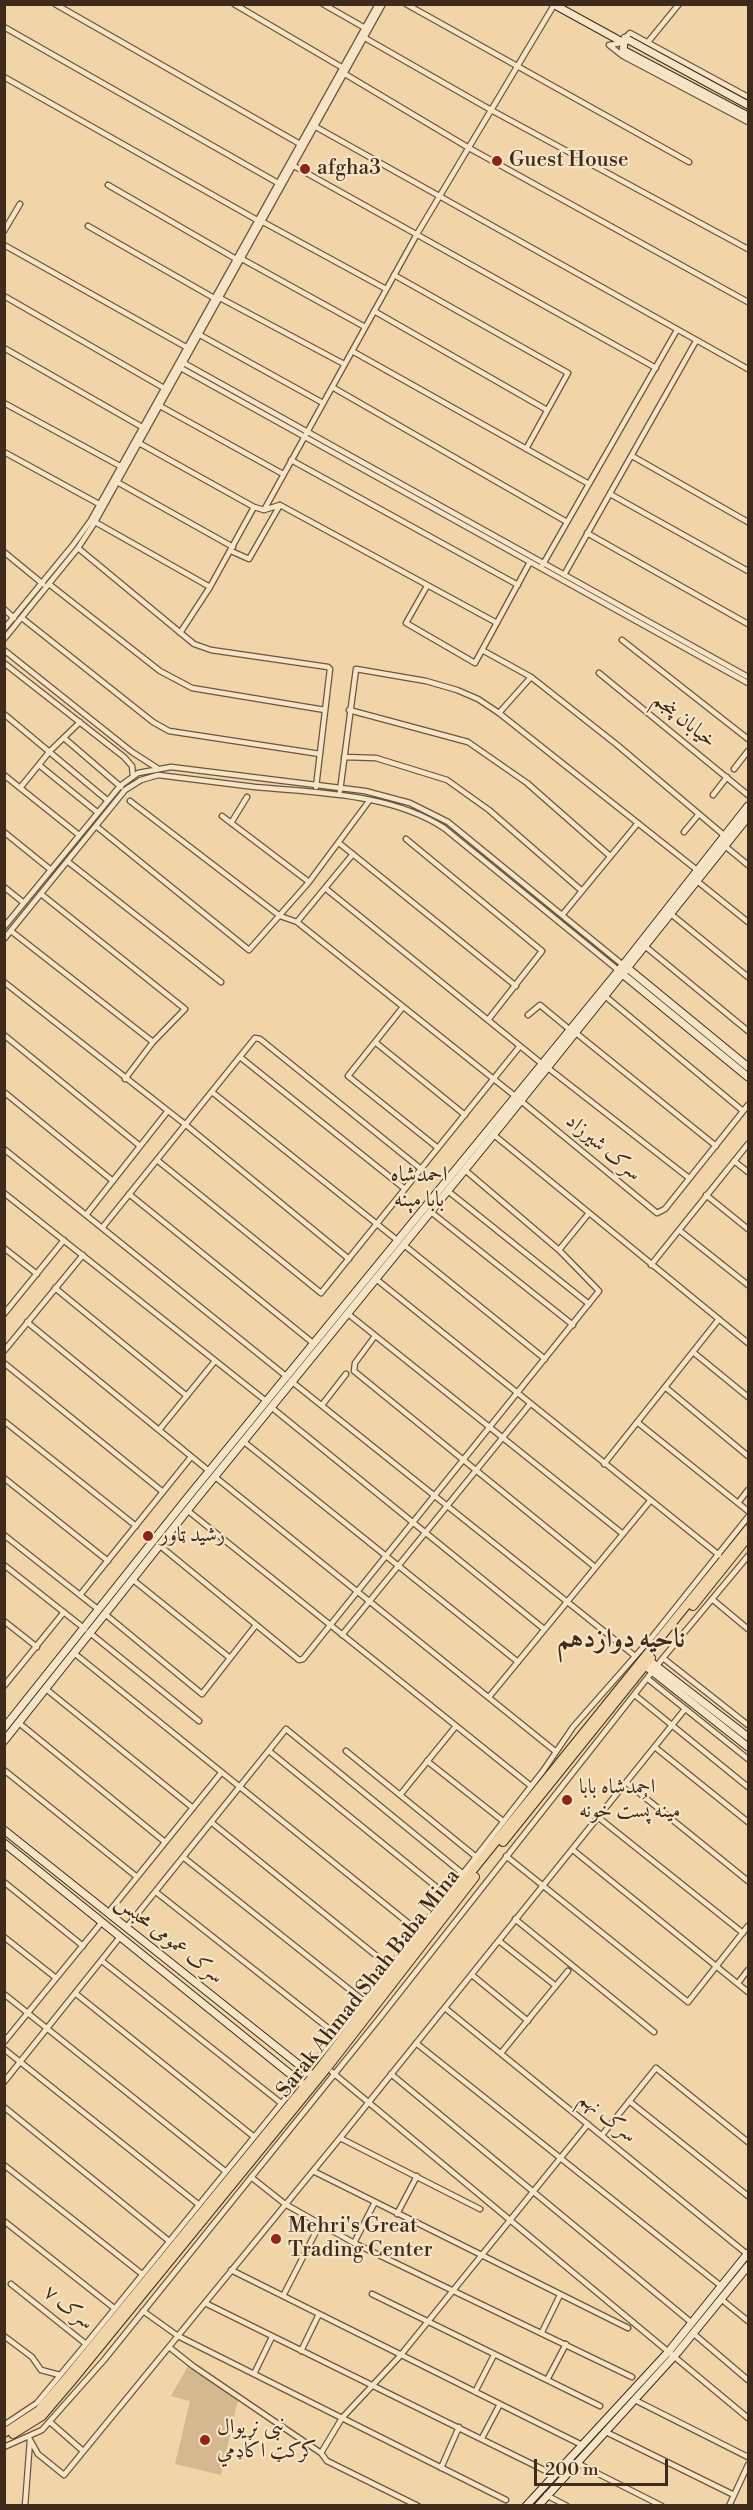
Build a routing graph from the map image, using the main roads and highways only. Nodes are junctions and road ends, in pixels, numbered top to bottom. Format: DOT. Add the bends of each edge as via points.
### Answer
graph roads {
  1 [pos="748,1528"];
  2 [pos="742,1535"];
  3 [pos="647,1663"];
  4 [pos="328,2069"];
  5 [pos="91,2348"];
  6 [pos="4,2433"];
  7 [pos="4,2438"];
  1 -- 2 [label="highway"];
  2 -- 3 [label="highway"];
  2 -- 3 [label="highway" via="721,1557"];
  3 -- 4 [label="highway" via="447,1902"];
  4 -- 5 [label="highway, Sarak Ahmad Shah Baba Mina"];
  4 -- 5 [label="highway" via="310,2073"];
  5 -- 6 [label="highway" via="39,2410"];
  5 -- 7 [label="highway, Sarak Ahmad Shah Baba Mina" via="42,2416"];
}
